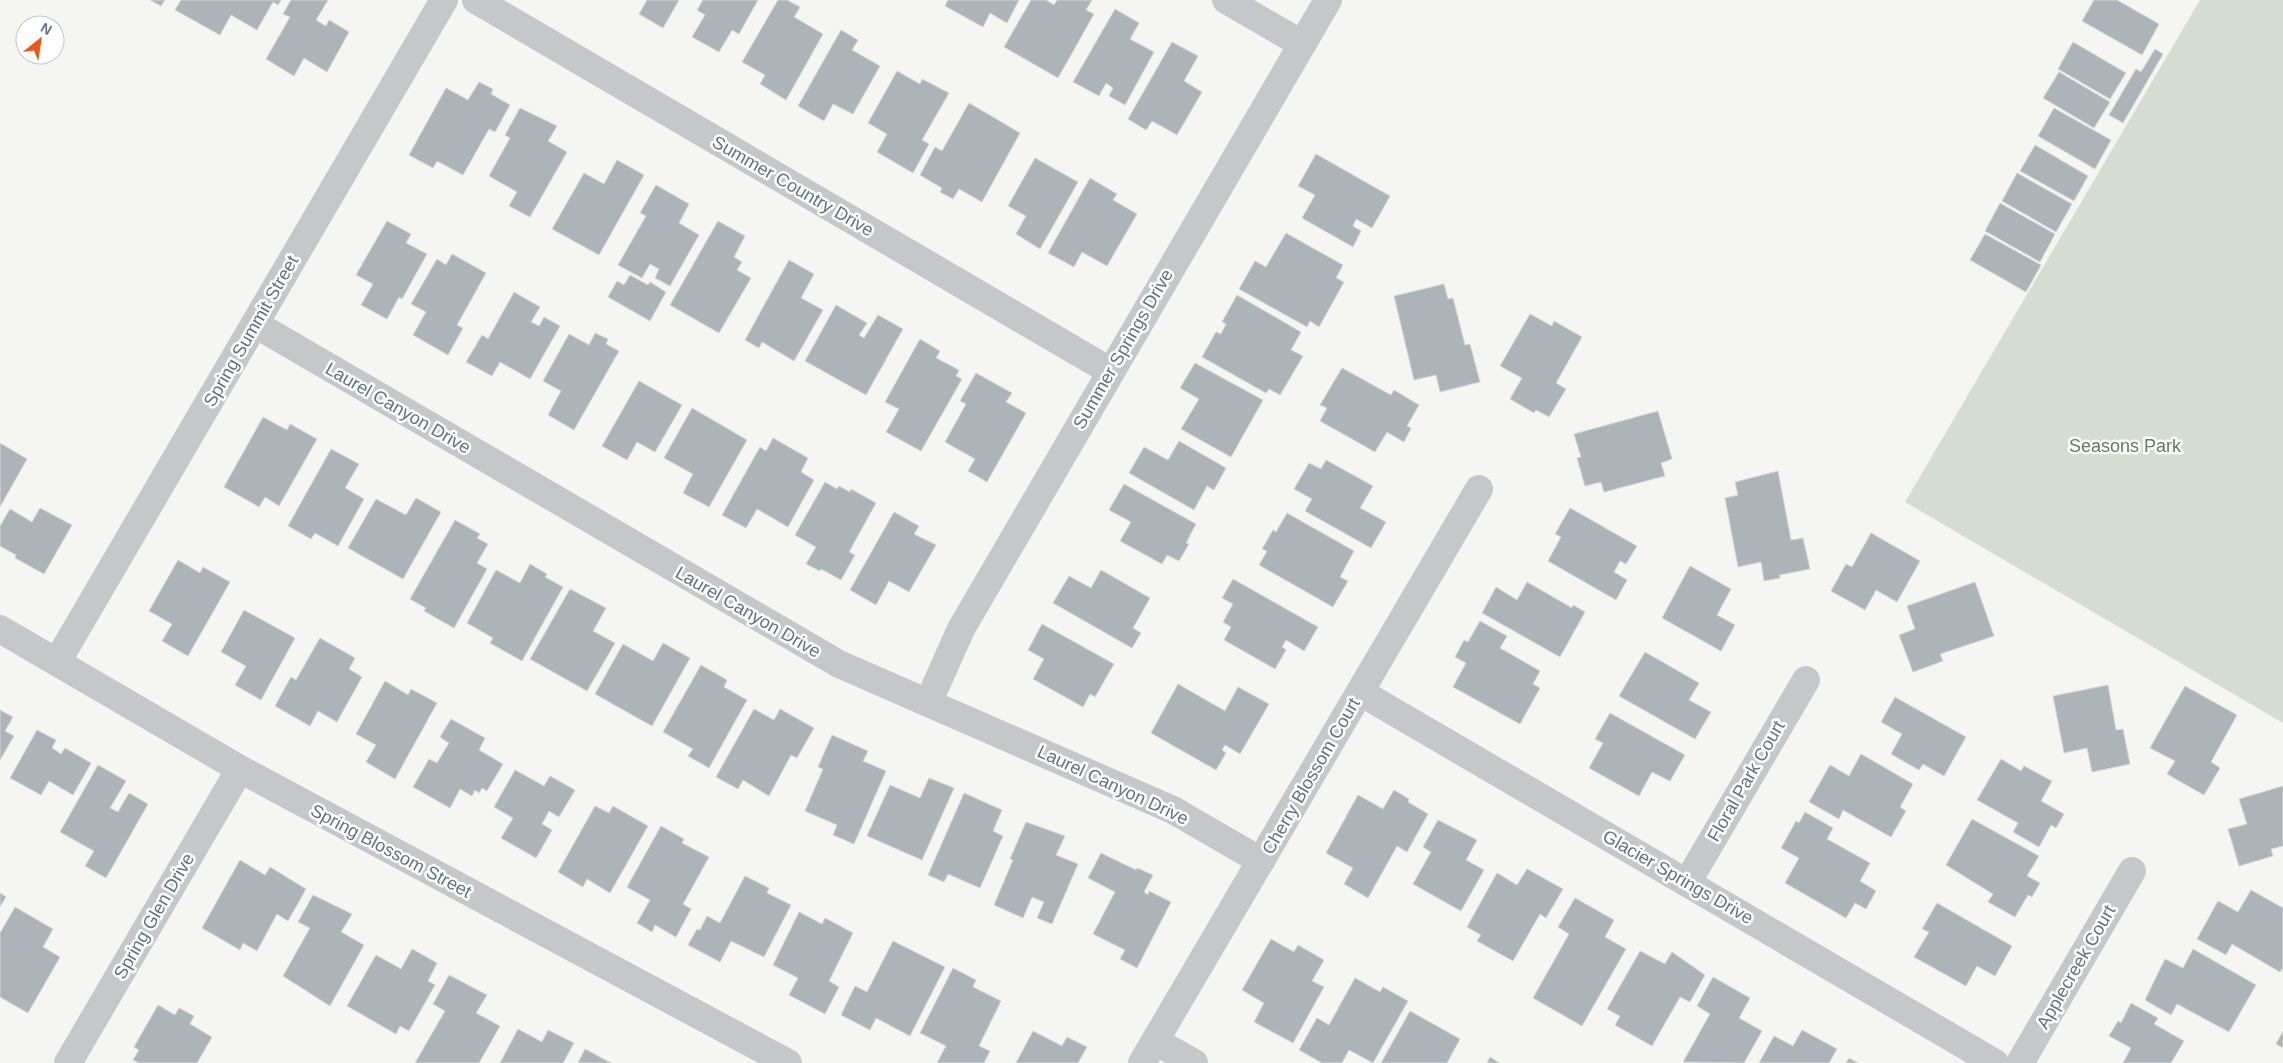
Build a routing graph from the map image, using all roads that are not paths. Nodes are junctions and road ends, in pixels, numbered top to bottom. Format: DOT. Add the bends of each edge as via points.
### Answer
graph roads {
  1 [pos="444,0"];
  2 [pos="476,0"];
  3 [pos="1226,0"];
  4 [pos="1328,0"];
  5 [pos="1302,44"];
  6 [pos="255,324"];
  7 [pos="1110,371"];
  8 [pos="1479,489"];
  9 [pos="0,629"];
  10 [pos="57,662"];
  11 [pos="1806,680"];
  12 [pos="1360,692"];
  13 [pos="928,703"];
  14 [pos="240,769"];
  15 [pos="1261,861"];
  16 [pos="2132,871"];
  17 [pos="1687,883"];
  18 [pos="1149,1052"];
  19 [pos="68,1063"];
  20 [pos="788,1063"];
  21 [pos="1194,1063"];
  22 [pos="1995,1063"];
  23 [pos="2020,1063"];
  1 -- 6 [label="street, Spring Summit Street"];
  2 -- 7 [label="street, Summer Country Drive"];
  3 -- 5 [label="street"];
  4 -- 5 [label="street, Summer Springs Drive"];
  5 -- 7 [label="street, Summer Springs Drive"];
  6 -- 10 [label="street, Spring Summit Street"];
  6 -- 13 [label="street, Laurel Canyon Drive" via="798,642"];
  7 -- 13 [label="street, Summer Springs Drive" via="961,629"];
  8 -- 12 [label="street, Cherry Blossom Court"];
  9 -- 10 [label="street, Spring Blossom Street"];
  10 -- 14 [label="street, Spring Blossom Street"];
  11 -- 17 [label="street, Floral Park Court"];
  12 -- 15 [label="street, Cherry Blossom Court"];
  12 -- 17 [label="street, Glacier Springs Drive"];
  13 -- 15 [label="street, Laurel Canyon Drive" via="1173,810"];
  14 -- 19 [label="street, Spring Glen Drive"];
  14 -- 20 [label="street, Spring Blossom Street"];
  15 -- 18 [label="street, Cherry Blossom Court"];
  16 -- 23 [label="street, Applecreek Court"];
  17 -- 22 [label="street, Glacier Springs Drive"];
  18 -- 21 [label="street"];
}
